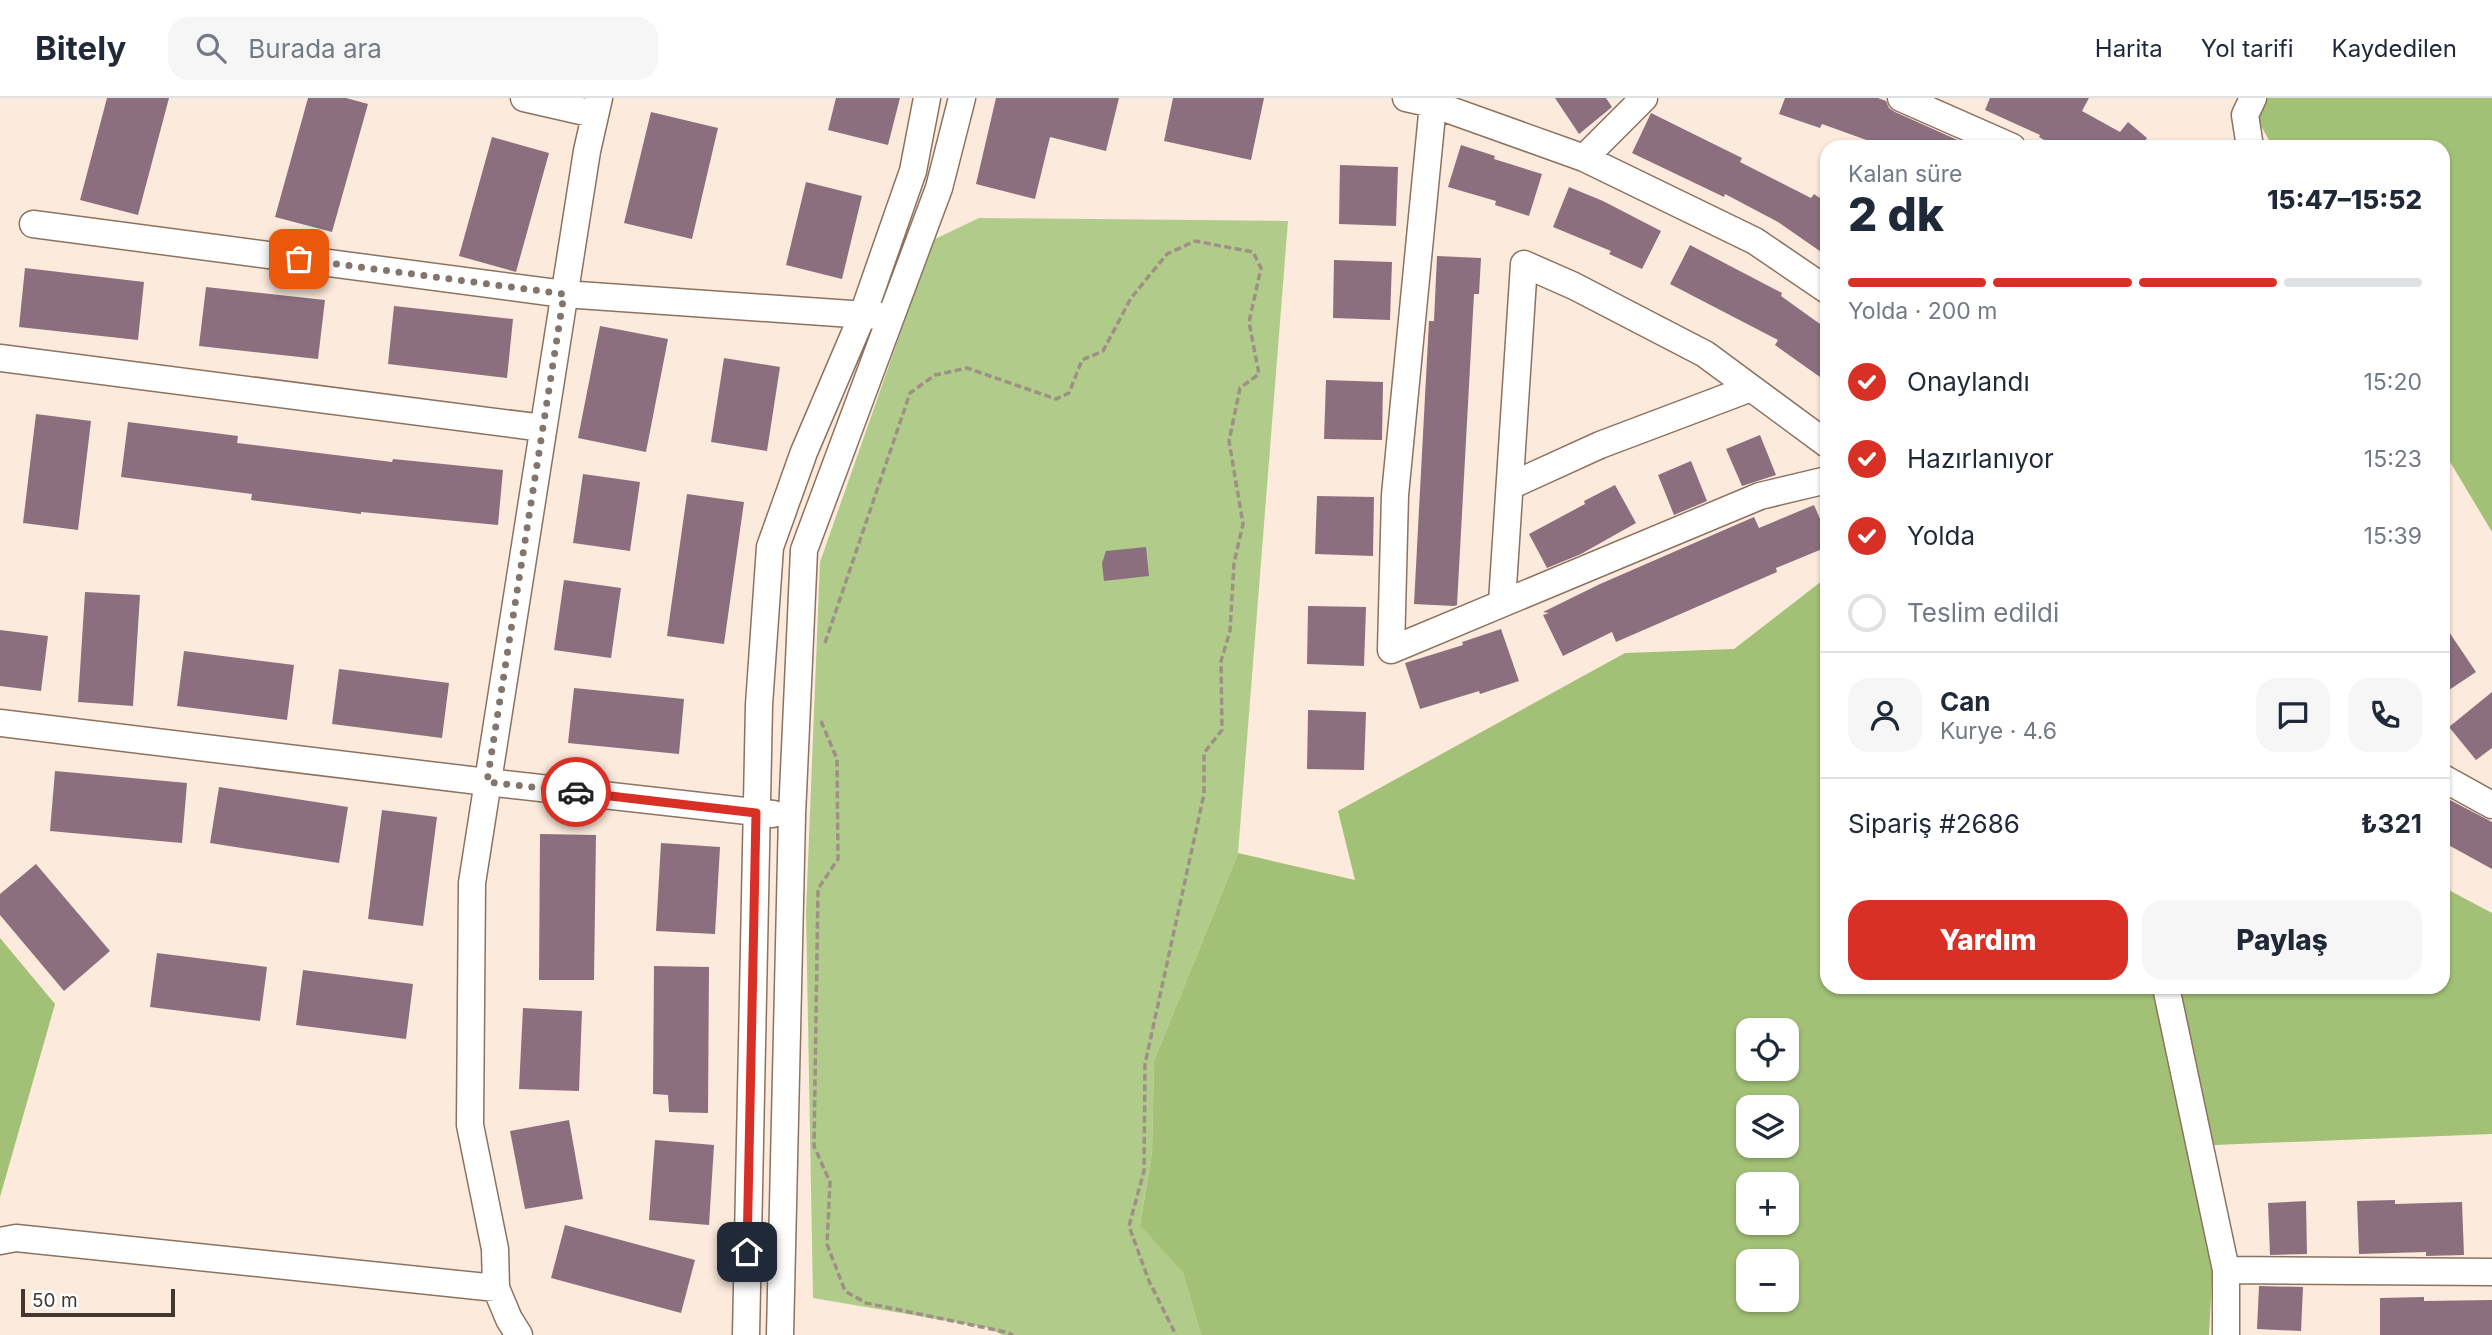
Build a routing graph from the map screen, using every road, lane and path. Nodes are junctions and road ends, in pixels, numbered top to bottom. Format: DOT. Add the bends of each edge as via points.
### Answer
graph roads {
  1 [pos="524,98"];
  2 [pos="927,98"];
  3 [pos="962,98"];
  4 [pos="1406,98"];
  5 [pos="1644,98"];
  6 [pos="1901,98"];
  7 [pos="2253,98"];
  8 [pos="1433,104"];
  9 [pos="596,106"];
  10 [pos="1996,140"];
  11 [pos="2249,140"];
  12 [pos="1584,158"];
  13 [pos="33,224"];
  14 [pos="1820,285"];
  15 [pos="564,294"];
  16 [pos="863,314"];
  17 [pos="891,317"];
  18 [pos="0,358"];
  19 [pos="1751,388"];
  20 [pos="543,428"];
  21 [pos="1820,439"];
  22 [pos="1820,482"];
  23 [pos="1510,486"];
  24 [pos="1502,602"];
  25 [pos="824,655"];
  26 [pos="819,716"];
  27 [pos="0,723"];
  28 [pos="487,782"];
  29 [pos="2450,782"];
  30 [pos="2492,805"];
  31 [pos="756,813"];
  32 [pos="792,815"];
  33 [pos="2167,994"];
  34 [pos="0,1241"];
  35 [pos="2226,1270"];
  36 [pos="2492,1272"];
  37 [pos="496,1288"];
  38 [pos="519,1335"];
  39 [pos="746,1335"];
  40 [pos="780,1335"];
  41 [pos="1013,1335"];
  42 [pos="1177,1335"];
  43 [pos="2226,1335"];
  1 -- 9 [label="street"];
  2 -- 16 [label="street" via="913,171"];
  3 -- 17 [label="street" via="939,188"];
  4 -- 8 [label="street"];
  5 -- 12 [label="street"];
  6 -- 10 [label="street"];
  7 -- 11 [label="street" via="2245,115"];
  8 -- 12 [label="street"];
  8 -- 24 [label="street" via="1395,495 1391,650"];
  9 -- 15 [label="street"];
  12 -- 14 [label="street" via="1755,241"];
  13 -- 15 [label="street"];
  15 -- 16 [label="street"];
  15 -- 20 [label="street"];
  16 -- 17 [label="street"];
  16 -- 31 [label="street" via="770,547"];
  17 -- 32 [label="street" via="804,550"];
  18 -- 20 [label="street"];
  19 -- 21 [label="street"];
  19 -- 23 [label="street" via="1600,445"];
  19 -- 23 [label="street" via="1705,354 1524,264"];
  20 -- 28 [label="street"];
  22 -- 24 [label="street" via="1760,496"];
  23 -- 24 [label="street"];
  25 -- 42 [label="path" via="910,393 935,375 967,368 1056,399 1069,393 1082,360 1103,351 1131,298 1167,254 1195,241 1253,252 1261,268 1249,322 1259,374 1240,388 1229,441 1243,524 1234,563 1230,631 1220,662 1222,730 1204,753 1204,794 1144,1064 1144,1171 1129,1226 1149,1281"];
  26 -- 41 [label="path" via="837,760 838,859 818,889 814,1146 830,1182 827,1244 845,1291 866,1303"];
  27 -- 28 [label="street"];
  28 -- 31 [label="street"];
  28 -- 37 [label="street" via="472,883 470,1125 495,1249"];
  29 -- 30 [label="street"];
  31 -- 32 [label="street"];
  31 -- 39 [label="street"];
  32 -- 40 [label="street"];
  33 -- 35 [label="street"];
  34 -- 37 [label="street" via="29,1239"];
  35 -- 36 [label="street"];
  35 -- 43 [label="street"];
  37 -- 38 [label="street"];
}
